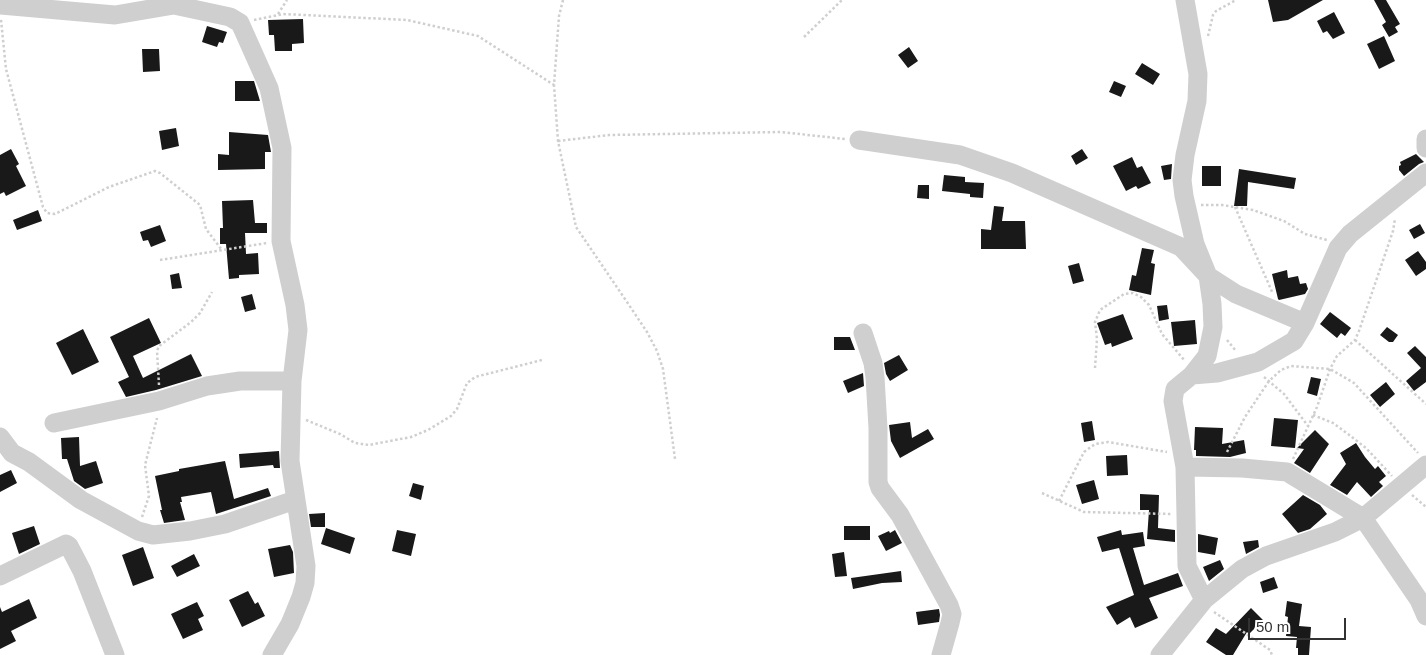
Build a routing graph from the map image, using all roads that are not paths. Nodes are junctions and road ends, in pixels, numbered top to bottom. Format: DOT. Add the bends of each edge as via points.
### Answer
graph roads {
  1 [pos="1184,0"];
  2 [pos="173,3"];
  3 [pos="0,5"];
  4 [pos="113,8"];
  5 [pos="1426,139"];
  6 [pos="859,140"];
  7 [pos="1426,148"];
  8 [pos="1426,173"];
  9 [pos="1208,276"];
  10 [pos="1305,323"];
  11 [pos="862,333"];
  12 [pos="1194,372"];
  13 [pos="292,381"];
  14 [pos="54,423"];
  15 [pos="0,437"];
  16 [pos="1423,460"];
  17 [pos="1184,461"];
  18 [pos="295,500"];
  19 [pos="1363,518"];
  20 [pos="0,576"];
  21 [pos="1204,600"];
  22 [pos="1426,616"];
  23 [pos="115,655"];
  24 [pos="272,655"];
  25 [pos="941,655"];
  26 [pos="1160,655"];
  1 -- 9 [label="street" via="1198,74 1197,101 1182,180 1196,244"];
  2 -- 4 [label="street"];
  2 -- 13 [label="street" via="230,17 240,23 269,88 282,148 280,241 298,330"];
  3 -- 4 [label="street"];
  5 -- 7 [label="street"];
  6 -- 9 [label="street" via="960,155 1012,173 1181,247"];
  8 -- 10 [label="street" via="1350,234 1338,248"];
  9 -- 10 [label="street" via="1236,294"];
  9 -- 12 [label="street" via="1212,321 1207,356"];
  10 -- 12 [label="street" via="1294,341 1258,362 1217,372"];
  11 -- 25 [label="street" via="875,377 878,482 900,515 952,614"];
  12 -- 17 [label="street" via="1174,394"];
  13 -- 14 [label="street" via="240,381 207,386 159,401"];
  13 -- 18 [label="street" via="290,461"];
  15 -- 18 [label="street" via="12,453 29,462 61,488 138,531 154,534 190,531 225,524"];
  16 -- 19 [label="street" via="1402,486"];
  17 -- 19 [label="street" via="1287,472"];
  17 -- 21 [label="street" via="1187,566"];
  18 -- 24 [label="street" via="306,566 305,583 290,624"];
  19 -- 21 [label="street" via="1335,532 1258,560"];
  19 -- 22 [label="street"];
  20 -- 23 [label="street" via="63,544 69,546"];
  21 -- 26 [label="street"];
}
